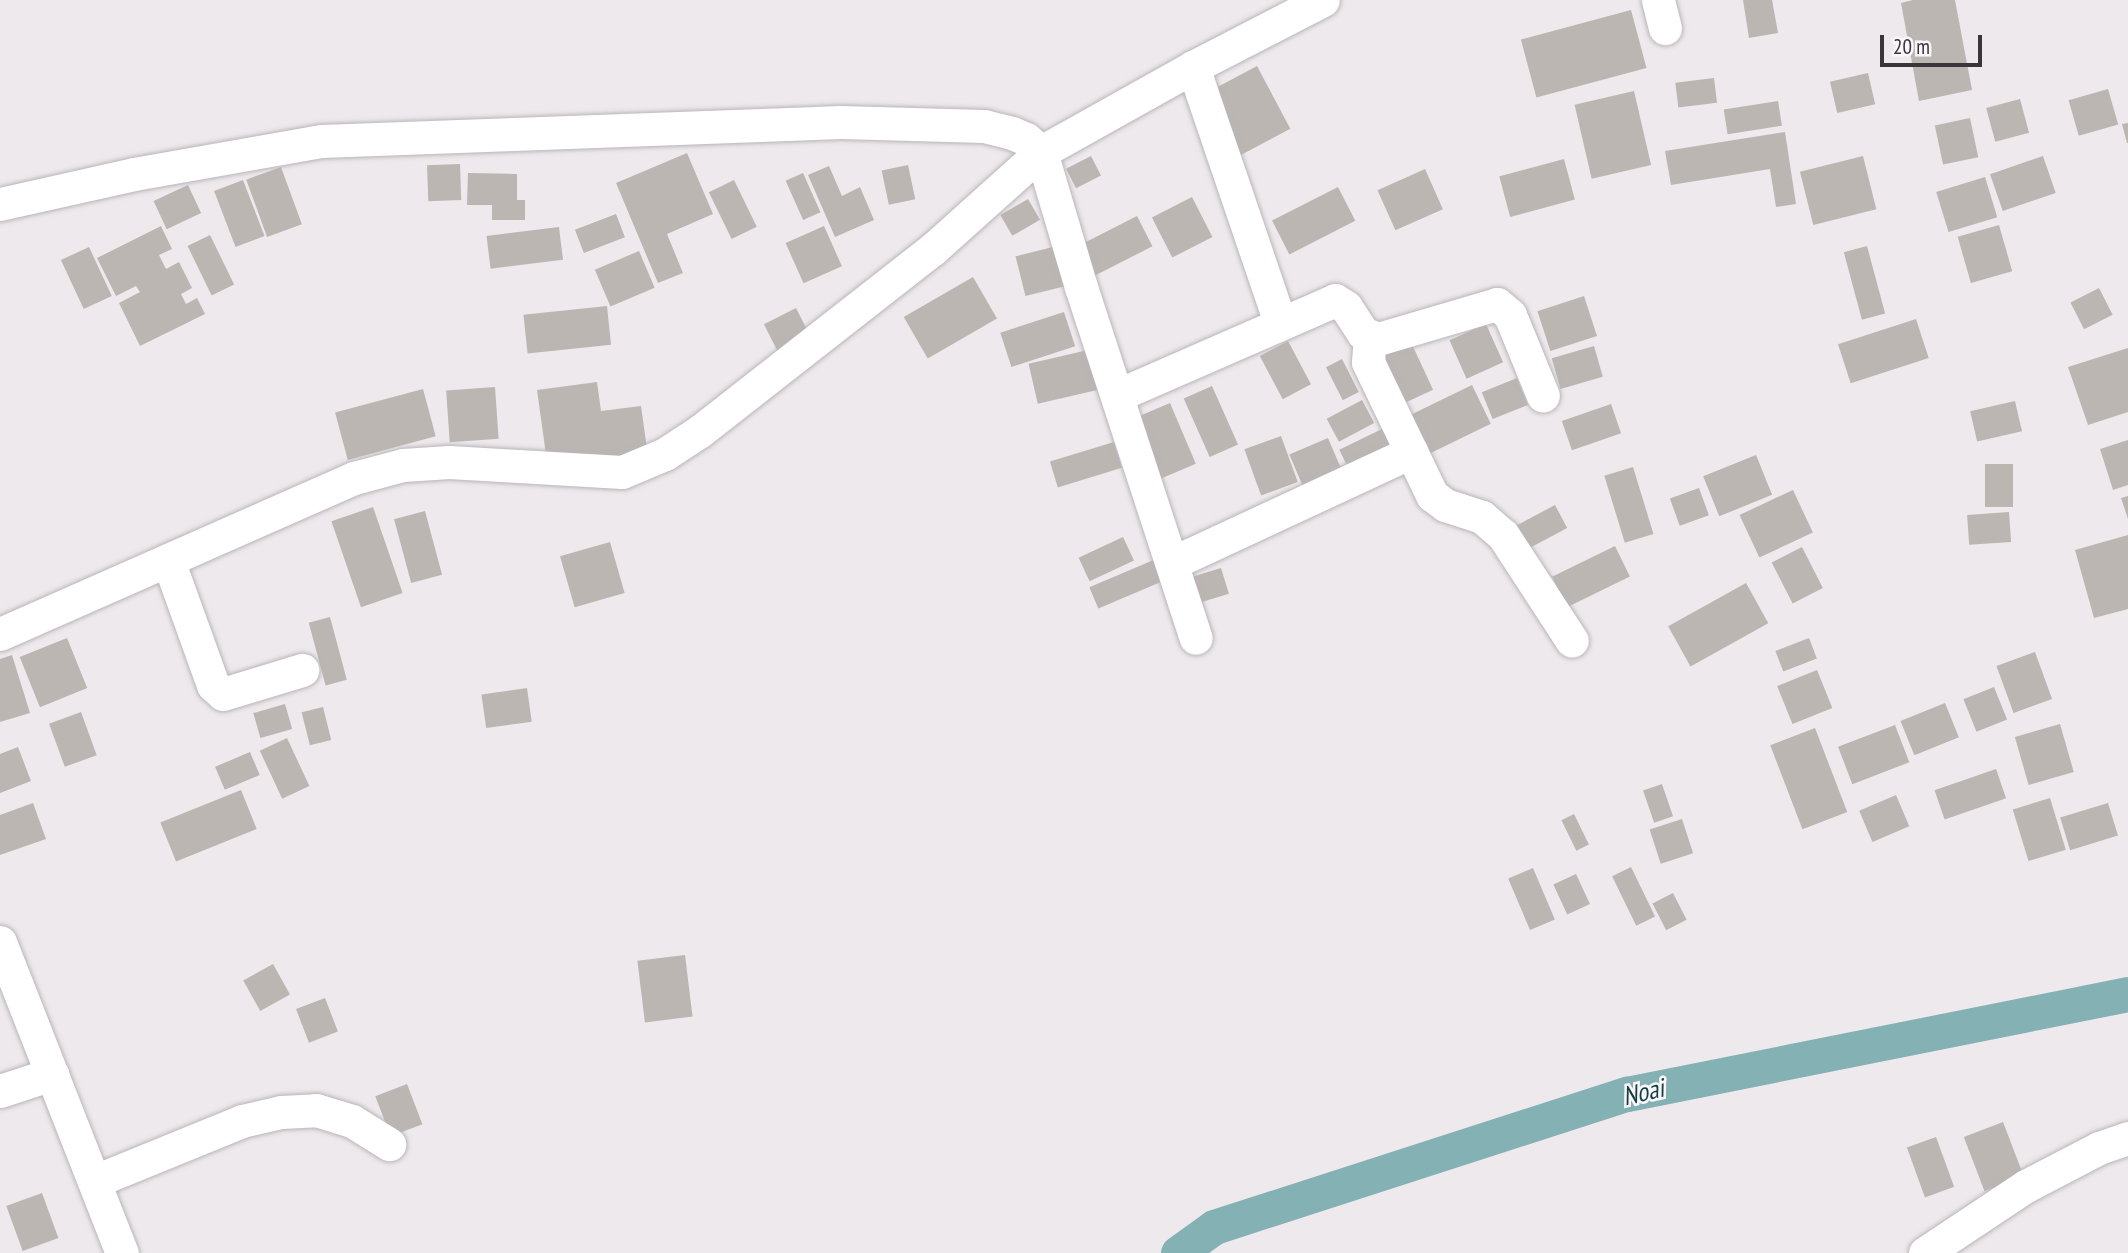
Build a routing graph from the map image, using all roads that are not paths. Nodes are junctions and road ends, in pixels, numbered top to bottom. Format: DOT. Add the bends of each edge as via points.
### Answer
graph roads {
  1 [pos="1323,0"];
  2 [pos="1193,67"];
  3 [pos="1041,152"];
  4 [pos="0,204"];
  5 [pos="1280,323"];
  6 [pos="1370,338"];
  7 [pos="1118,395"];
  8 [pos="1543,396"];
  9 [pos="1411,452"];
  10 [pos="168,560"];
  11 [pos="1172,564"];
  12 [pos="0,634"];
  13 [pos="1196,638"];
  14 [pos="1572,641"];
  15 [pos="302,670"];
  16 [pos="0,942"];
  17 [pos="52,1074"];
  18 [pos="0,1091"];
  19 [pos="2128,1138"];
  20 [pos="389,1144"];
  21 [pos="95,1181"];
  22 [pos="122,1253"];
  23 [pos="1925,1253"];
  1 -- 2 [label="street"];
  2 -- 3 [label="street"];
  2 -- 5 [label="street"];
  3 -- 4 [label="street" via="1026,139 984,126 841,122 321,141 134,174"];
  3 -- 7 [label="street"];
  3 -- 10 [label="street" via="933,249 665,454 622,472 449,462 403,465 354,478"];
  5 -- 6 [label="street" via="1335,300"];
  5 -- 7 [label="street"];
  6 -- 8 [label="street" via="1497,304 1510,315"];
  6 -- 9 [label="street" via="1368,362"];
  7 -- 11 [label="street"];
  9 -- 11 [label="street"];
  9 -- 14 [label="street" via="1432,495 1445,505 1482,517 1503,535"];
  10 -- 12 [label="street"];
  10 -- 15 [label="street" via="213,685 223,694"];
  11 -- 13 [label="street"];
  16 -- 17 [label="street"];
  17 -- 18 [label="street"];
  17 -- 21 [label="street"];
  19 -- 23 [label="street" via="2026,1186"];
  20 -- 21 [label="street" via="352,1121 316,1110 281,1112 242,1121"];
  21 -- 22 [label="street"];
}
